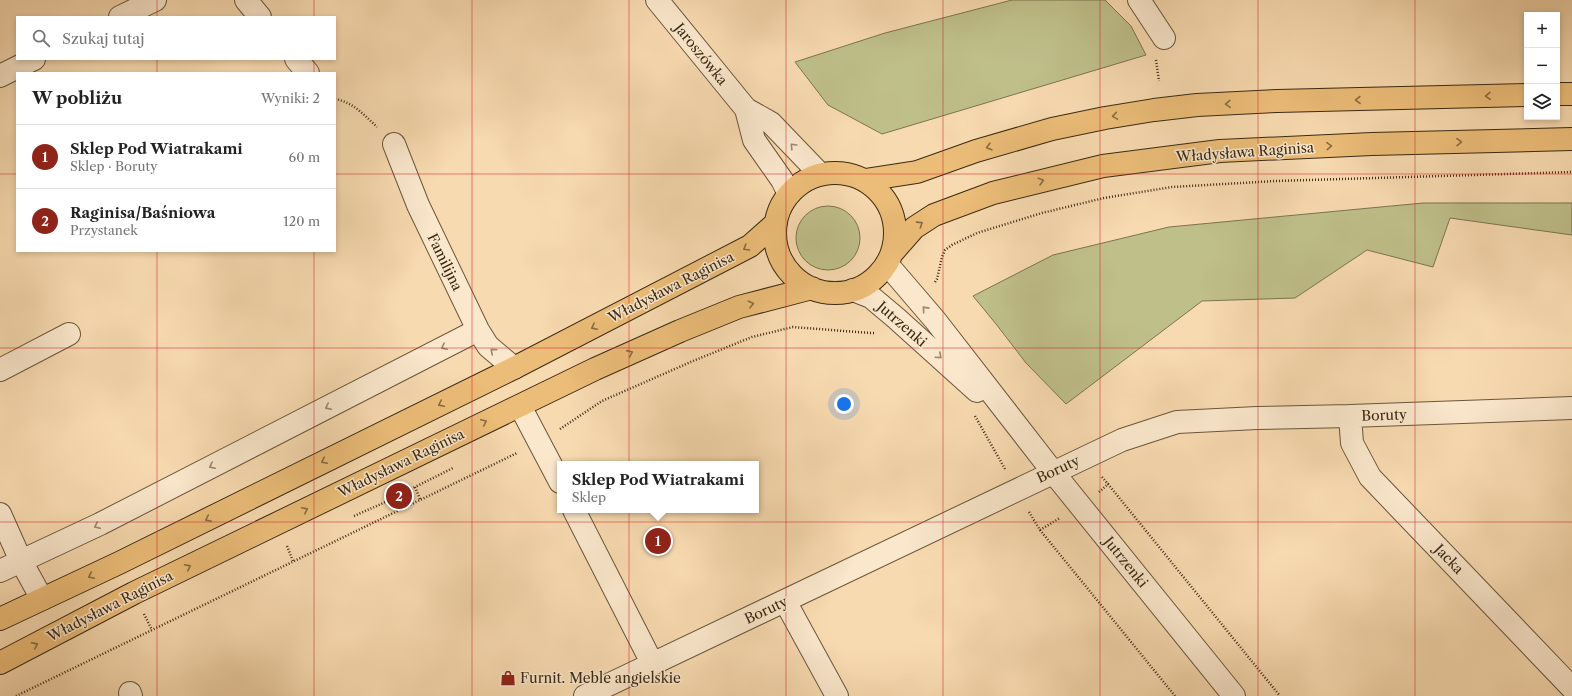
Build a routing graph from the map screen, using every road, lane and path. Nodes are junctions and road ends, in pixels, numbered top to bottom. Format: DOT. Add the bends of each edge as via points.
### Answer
graph roads {
  1 [pos="155,0"];
  2 [pos="246,0"];
  3 [pos="657,0"];
  4 [pos="1139,0"];
  5 [pos="122,16"];
  6 [pos="259,16"];
  7 [pos="1164,38"];
  8 [pos="32,60"];
  9 [pos="297,60"];
  10 [pos="307,72"];
  11 [pos="0,76"];
  12 [pos="1560,94"];
  13 [pos="1572,94"];
  14 [pos="1524,95"];
  15 [pos="336,99"];
  16 [pos="746,109"];
  17 [pos="1572,139"];
  18 [pos="394,144"];
  19 [pos="1572,172"];
  20 [pos="820,174"];
  21 [pos="865,180"];
  22 [pos="789,194"];
  23 [pos="776,223"];
  24 [pos="890,258"];
  25 [pos="812,288"];
  26 [pos="853,290"];
  27 [pos="917,300"];
  28 [pos="896,318"];
  29 [pos="478,330"];
  30 [pos="69,334"];
  31 [pos="514,368"];
  32 [pos="0,370"];
  33 [pos="520,406"];
  34 [pos="1572,408"];
  35 [pos="1350,416"];
  36 [pos="1018,428"];
  37 [pos="540,442"];
  38 [pos="456,466"];
  39 [pos="1053,472"];
  40 [pos="557,476"];
  41 [pos="415,488"];
  42 [pos="420,499"];
  43 [pos="576,513"];
  44 [pos="0,514"];
  45 [pos="350,517"];
  46 [pos="286,544"];
  47 [pos="21,561"];
  48 [pos="293,561"];
  49 [pos="0,571"];
  50 [pos="42,599"];
  51 [pos="785,601"];
  52 [pos="0,619"];
  53 [pos="0,663"];
  54 [pos="652,663"];
  55 [pos="1572,688"];
  56 [pos="16,696"];
  57 [pos="585,696"];
  58 [pos="837,696"];
  59 [pos="1234,696"];
  1 -- 5 [label="street"];
  2 -- 6 [label="street"];
  3 -- 16 [label="street, Jaroszówka"];
  4 -- 7 [label="street"];
  8 -- 11 [label="street"];
  9 -- 10 [label="street"];
  12 -- 13 [label="main road"];
  14 -- 21 [label="main road, one-way" via="1277,101 1154,110 1052,129 916,172"];
  15 -- 18 [label="path" via="346,101 360,111"];
  20 -- 16 [label="street, Jaroszówka, one-way" via="771,124"];
  16 -- 22 [label="street, Jaroszówka" via="754,140"];
  24 -- 17 [label="main road, Władysława Raginisa, one-way" via="914,228 934,215 993,193 1103,166 1220,151"];
  18 -- 29 [label="street, Familijna" via="418,205"];
  19 -- 27 [label="path" via="1269,181 1172,187 1104,198 1042,213 977,233 952,245 945,250 937,280 930,291"];
  20 -- 21 [label="main road" via="839,172"];
  20 -- 22 [label="main road" via="808,178"];
  21 -- 24 [label="main road" via="883,195 894,216 895,240"];
  22 -- 23 [label="main road" via="780,207"];
  23 -- 25 [label="main road" via="776,244 784,264 800,282"];
  23 -- 31 [label="main road, Władysława Raginisa, one-way" via="750,246"];
  24 -- 26 [label="main road" via="874,280"];
  24 -- 27 [label="street, Jutrzenki"];
  25 -- 26 [label="main road" via="839,293"];
  33 -- 25 [label="main road, Władysława Raginisa, one-way" via="595,369 739,307"];
  26 -- 28 [label="street, Jutrzenki" via="871,297"];
  36 -- 27 [label="street, Jutrzenki, one-way"];
  28 -- 36 [label="street, Jutrzenki, one-way"];
  28 -- 37 [label="path" via="884,330 870,333 794,327 752,337 602,401"];
  31 -- 29 [label="street, Familijna, one-way" via="488,346"];
  29 -- 47 [label="street, one-way" via="100,524"];
  30 -- 32 [label="street"];
  31 -- 50 [label="main road, Władysława Raginisa, one-way"];
  33 -- 37 [label="street"];
  53 -- 33 [label="main road, Władysława Raginisa, one-way" via="134,593"];
  34 -- 35 [label="street, Boruty"];
  35 -- 39 [label="street, Boruty" via="1177,422 1122,440"];
  35 -- 55 [label="street, Jacka" via="1352,443 1370,477"];
  36 -- 39 [label="street, Jutrzenki"];
  37 -- 40 [label="street"];
  37 -- 42 [label="path"];
  38 -- 41 [label="path"];
  39 -- 51 [label="street, Boruty"];
  39 -- 59 [label="street, Jutrzenki"];
  41 -- 42 [label="path"];
  41 -- 45 [label="path"];
  42 -- 48 [label="path"];
  43 -- 54 [label="street"];
  44 -- 47 [label="street"];
  46 -- 48 [label="path"];
  47 -- 49 [label="street"];
  47 -- 50 [label="street"];
  48 -- 56 [label="path"];
  50 -- 52 [label="main road, Władysława Raginisa"];
  51 -- 54 [label="street, Boruty"];
  51 -- 58 [label="street"];
  54 -- 57 [label="street, Boruty"];
}
